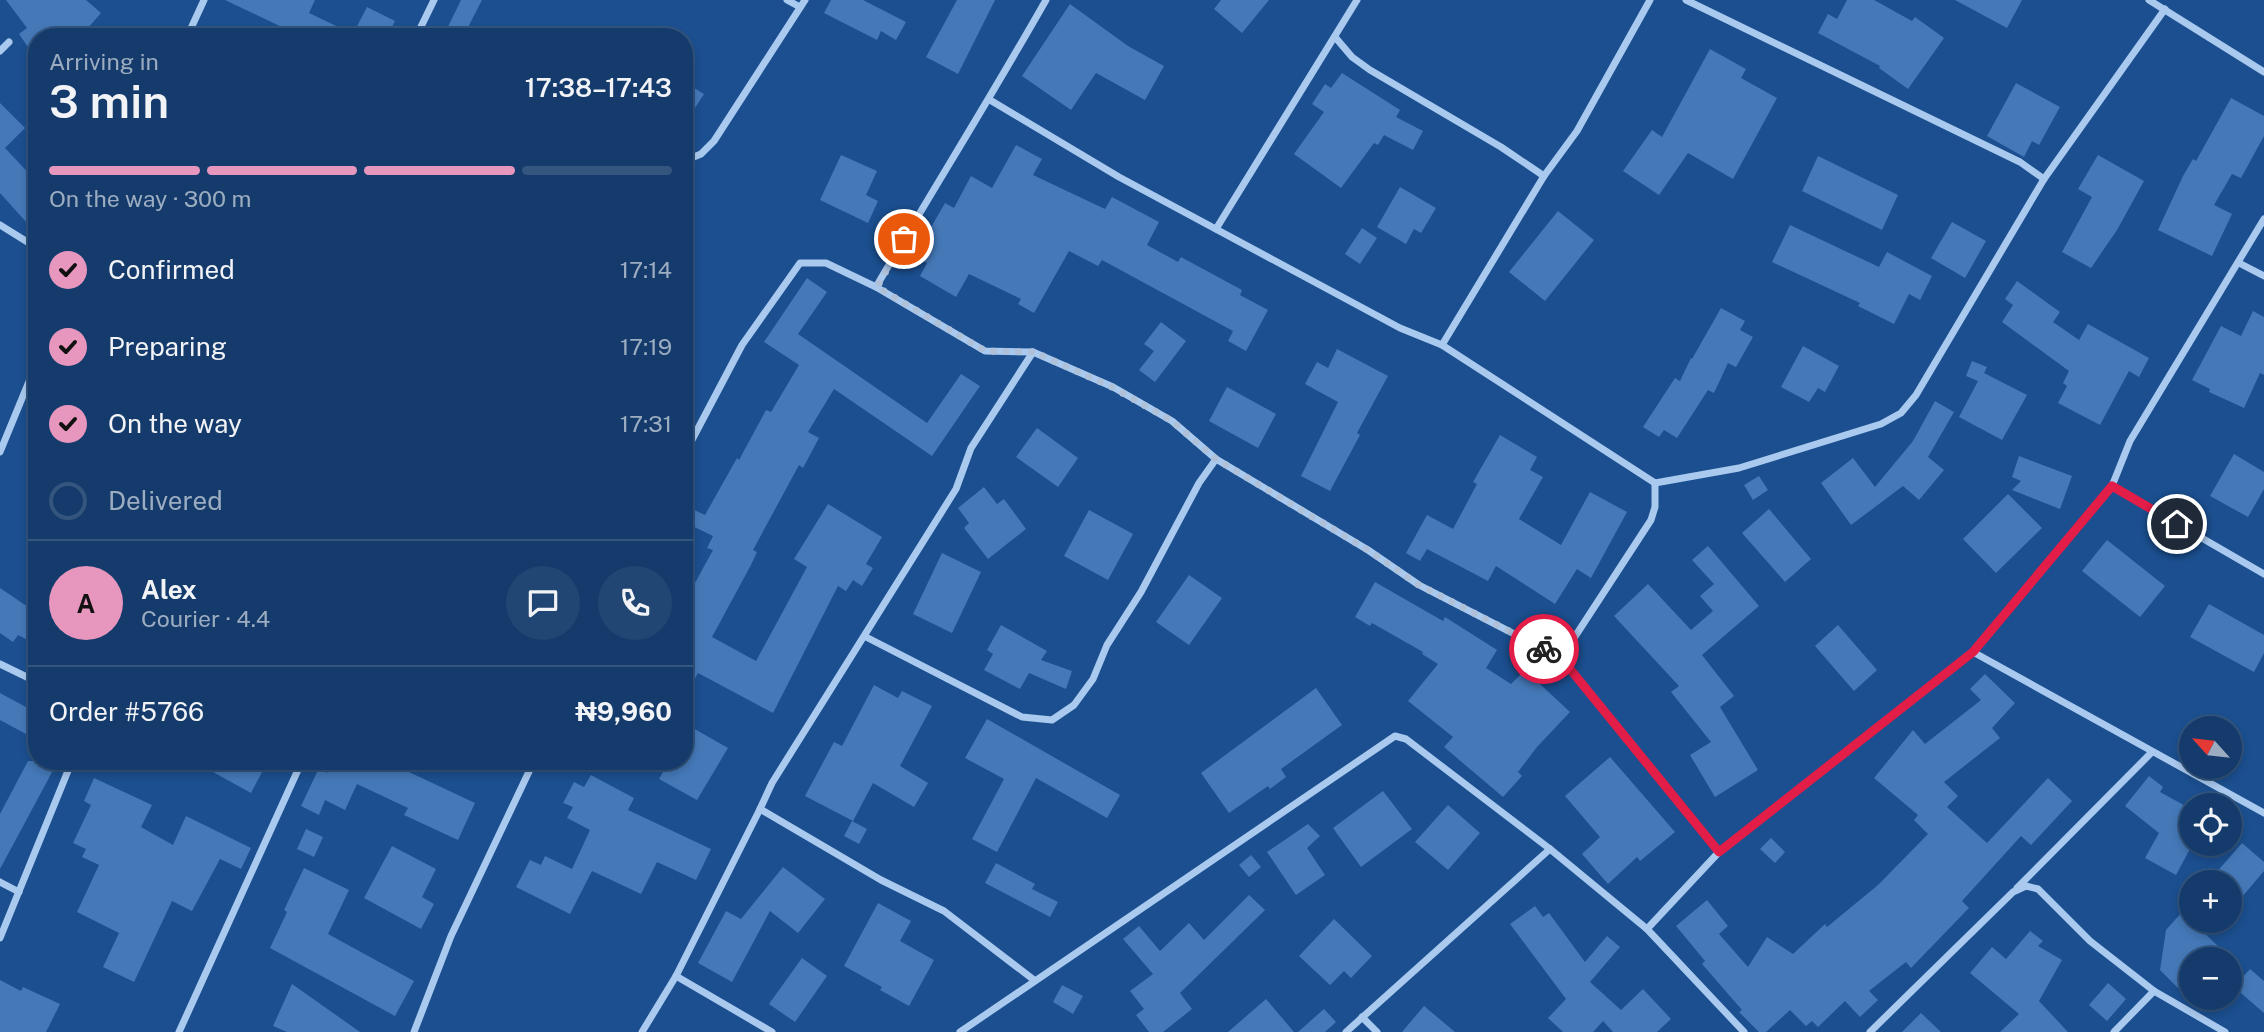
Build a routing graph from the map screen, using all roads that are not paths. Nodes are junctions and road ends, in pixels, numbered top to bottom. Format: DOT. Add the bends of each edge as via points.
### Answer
graph roads {
  1 [pos="204,0"];
  2 [pos="434,0"];
  3 [pos="787,0"];
  4 [pos="1046,0"];
  5 [pos="1357,0"];
  6 [pos="1650,0"];
  7 [pos="1686,0"];
  8 [pos="2149,0"];
  9 [pos="802,3"];
  10 [pos="2165,9"];
  11 [pos="191,28"];
  12 [pos="420,28"];
  13 [pos="1335,37"];
  14 [pos="9,42"];
  15 [pos="0,51"];
  16 [pos="2264,72"];
  17 [pos="990,100"];
  18 [pos="693,157"];
  19 [pos="1544,176"];
  20 [pos="2044,179"];
  21 [pos="2264,219"];
  22 [pos="0,225"];
  23 [pos="1216,229"];
  24 [pos="28,242"];
  25 [pos="2239,263"];
  26 [pos="2264,276"];
  27 [pos="877,287"];
  28 [pos="1442,345"];
  29 [pos="1034,352"];
  30 [pos="28,384"];
  31 [pos="693,438"];
  32 [pos="0,452"];
  33 [pos="1216,459"];
  34 [pos="1656,483"];
  35 [pos="2112,486"];
  36 [pos="2264,574"];
  37 [pos="866,637"];
  38 [pos="1973,652"];
  39 [pos="1561,658"];
  40 [pos="0,664"];
  41 [pos="28,678"];
  42 [pos="2152,752"];
  43 [pos="68,770"];
  44 [pos="298,770"];
  45 [pos="530,770"];
  46 [pos="760,809"];
  47 [pos="2264,813"];
  48 [pos="1550,849"];
  49 [pos="1719,852"];
  50 [pos="0,882"];
  51 [pos="19,892"];
  52 [pos="2012,892"];
  53 [pos="1647,929"];
  54 [pos="0,938"];
  55 [pos="676,975"];
  56 [pos="1034,980"];
  57 [pos="2154,991"];
  58 [pos="1362,1017"];
  59 [pos="179,1032"];
  60 [pos="414,1032"];
  61 [pos="642,1032"];
  62 [pos="772,1032"];
  63 [pos="960,1032"];
  64 [pos="1346,1032"];
  65 [pos="1377,1032"];
  66 [pos="1744,1032"];
  67 [pos="1870,1032"];
  68 [pos="2114,1032"];
  69 [pos="2225,1032"];
  1 -- 11 [label="street"];
  2 -- 12 [label="street"];
  3 -- 9 [label="street"];
  4 -- 17 [label="street"];
  5 -- 13 [label="street"];
  6 -- 19 [label="street" via="1577,131"];
  7 -- 20 [label="street" via="2020,162"];
  8 -- 10 [label="street"];
  9 -- 18 [label="street" via="714,141"];
  10 -- 16 [label="street"];
  10 -- 20 [label="street"];
  13 -- 19 [label="street" via="1370,70"];
  13 -- 23 [label="street"];
  14 -- 15 [label="street"];
  17 -- 23 [label="street"];
  17 -- 27 [label="street"];
  19 -- 28 [label="street"];
  20 -- 34 [label="street" via="1916,396 1901,413 1881,424 1739,468"];
  21 -- 25 [label="street"];
  22 -- 24 [label="street"];
  23 -- 28 [label="street" via="1400,328"];
  25 -- 26 [label="street"];
  25 -- 35 [label="street" via="2130,441"];
  27 -- 29 [label="street" via="985,351"];
  27 -- 31 [label="street" via="827,262 800,263 743,345"];
  28 -- 34 [label="street"];
  29 -- 33 [label="street" via="1112,387 1172,421"];
  29 -- 37 [label="street" via="971,448 957,489"];
  30 -- 32 [label="street"];
  33 -- 37 [label="street" via="1107,645 1093,679 1074,705 1052,720 1022,717"];
  33 -- 39 [label="street" via="1419,585"];
  34 -- 39 [label="street" via="1651,520"];
  35 -- 36 [label="street"];
  35 -- 38 [label="street"];
  37 -- 46 [label="street"];
  38 -- 42 [label="street"];
  38 -- 49 [label="street"];
  39 -- 49 [label="street"];
  40 -- 41 [label="street"];
  42 -- 47 [label="street"];
  42 -- 52 [label="street"];
  43 -- 51 [label="street"];
  44 -- 59 [label="street"];
  45 -- 60 [label="street" via="451,936"];
  46 -- 55 [label="street"];
  46 -- 56 [label="street" via="944,911"];
  48 -- 53 [label="street"];
  48 -- 56 [label="street" via="1406,739 1395,736"];
  48 -- 58 [label="street"];
  49 -- 53 [label="street"];
  50 -- 51 [label="street"];
  51 -- 54 [label="street"];
  52 -- 57 [label="street" via="2026,886 2038,889 2090,942"];
  52 -- 67 [label="street"];
  53 -- 66 [label="street"];
  55 -- 61 [label="street"];
  55 -- 62 [label="street"];
  56 -- 63 [label="street"];
  57 -- 68 [label="street"];
  57 -- 69 [label="street"];
  58 -- 64 [label="street"];
  58 -- 65 [label="street"];
}
